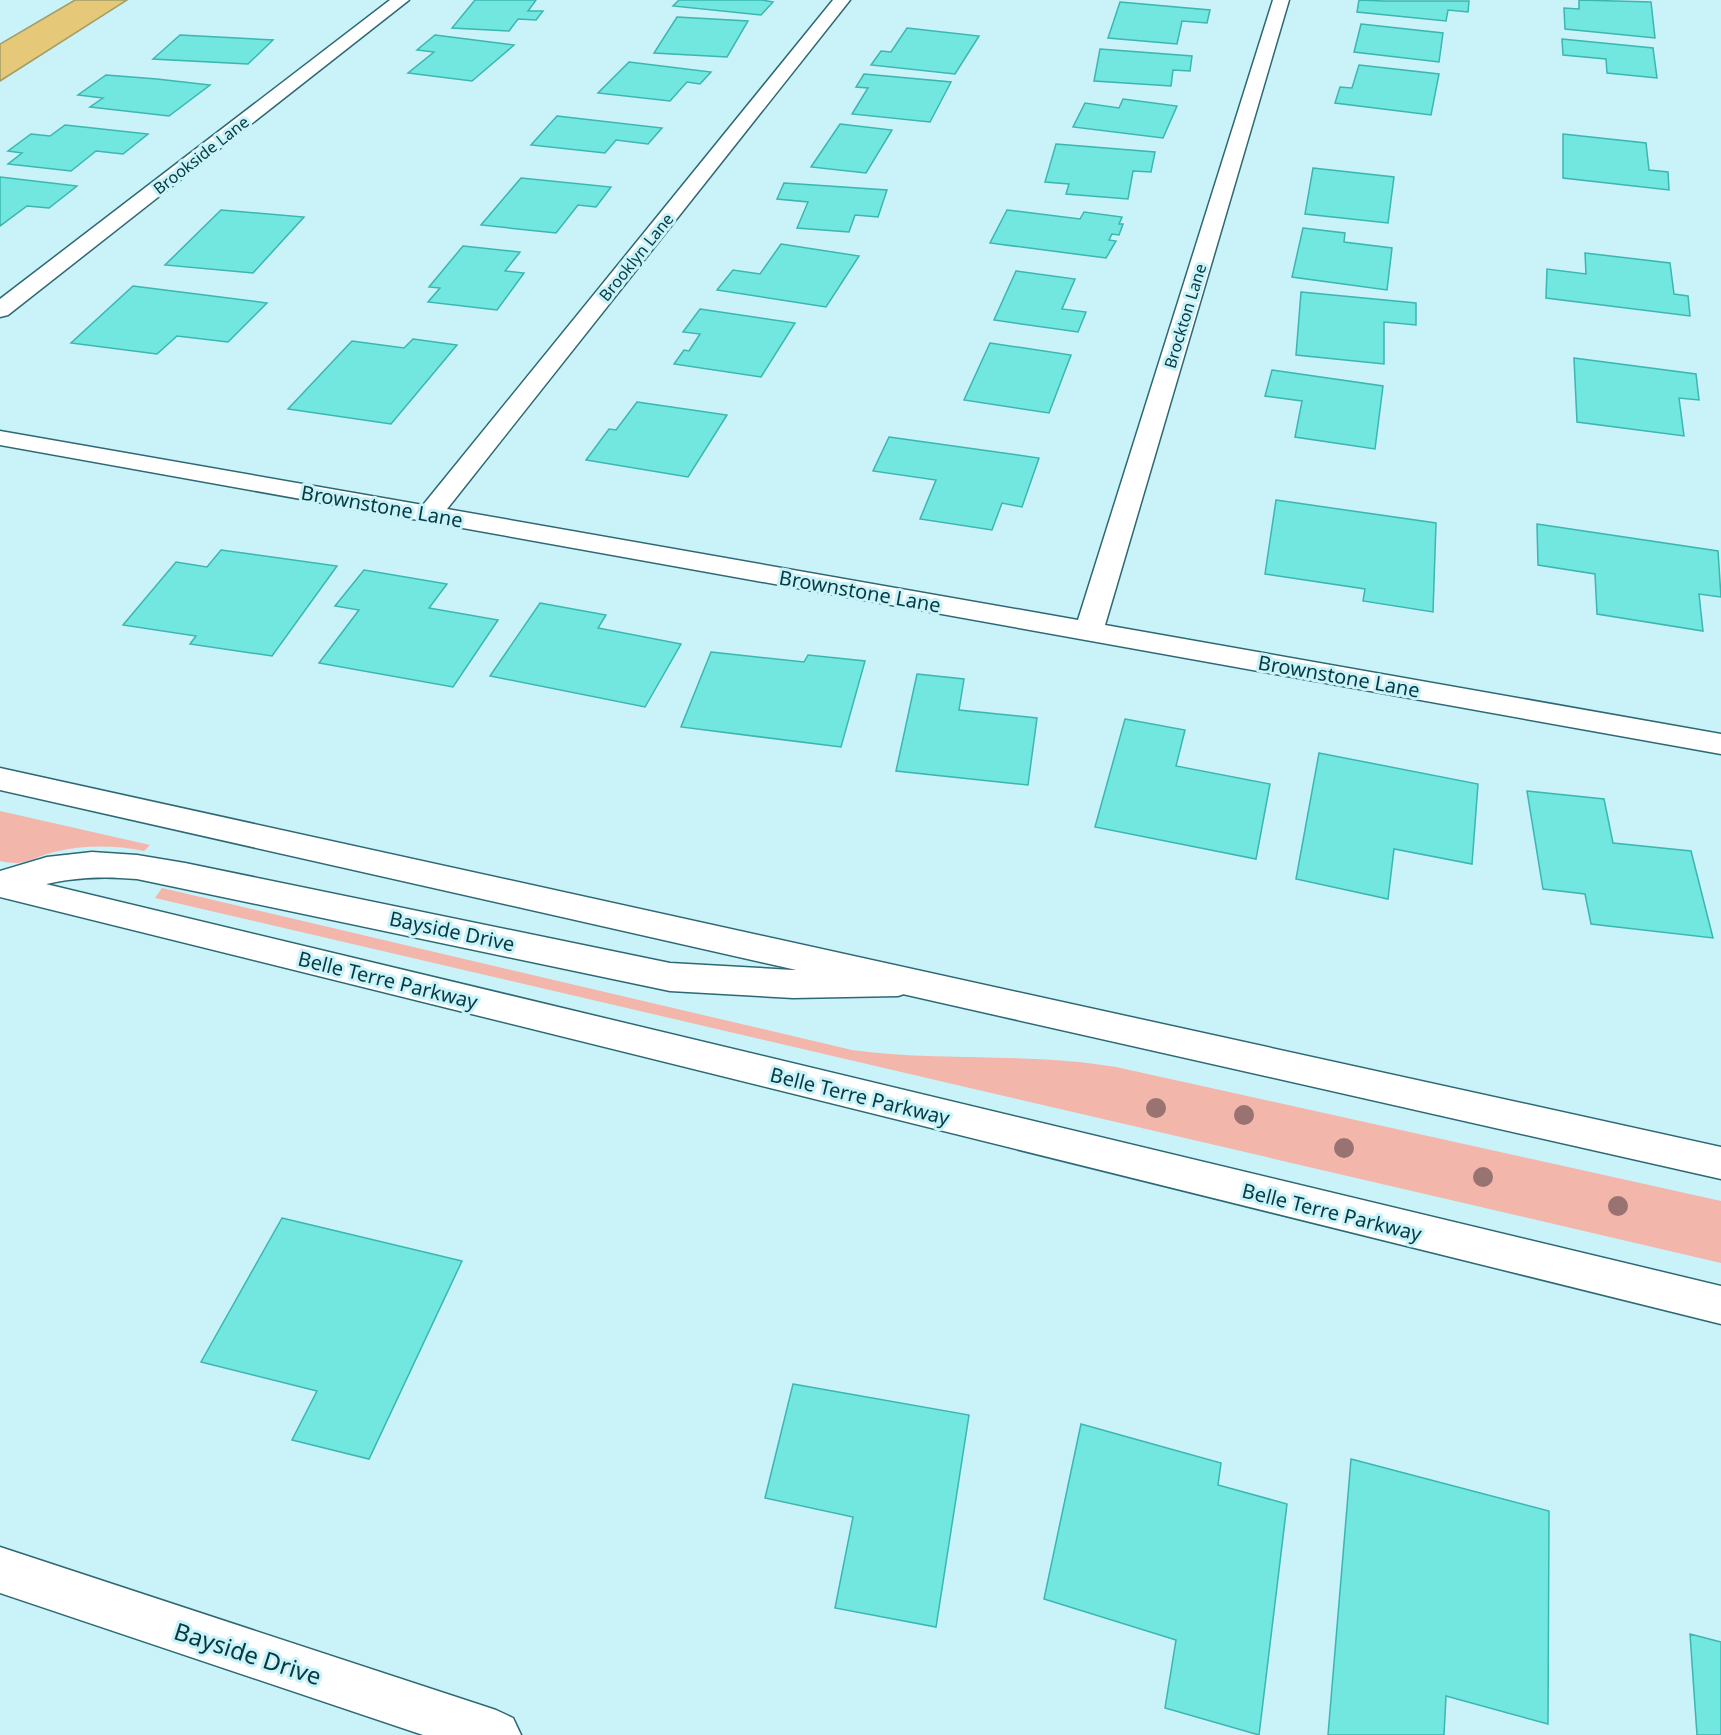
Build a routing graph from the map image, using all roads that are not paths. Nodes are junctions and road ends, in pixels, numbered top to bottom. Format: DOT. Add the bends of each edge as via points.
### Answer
graph roads {
  1 [pos="401,0"];
  2 [pos="842,0"];
  3 [pos="1281,0"];
  4 [pos="0,309"];
  5 [pos="0,438"];
  6 [pos="430,514"];
  7 [pos="1089,632"];
  8 [pos="1721,744"];
  9 [pos="0,779"];
  10 [pos="0,885"];
  11 [pos="908,982"];
  12 [pos="1721,1163"];
  13 [pos="1721,1305"];
  14 [pos="0,1570"];
  15 [pos="496,1735"];
  1 -- 4 [label="street, Brookside Lane"];
  2 -- 6 [label="street, Brooklyn Lane"];
  3 -- 7 [label="street, Brockton Lane"];
  5 -- 6 [label="street, Brownstone Lane"];
  6 -- 7 [label="street, Brownstone Lane"];
  7 -- 8 [label="street, Brownstone Lane"];
  9 -- 11 [label="street"];
  10 -- 11 [label="street, Bayside Drive" via="32,871 59,866 121,865 670,977 793,984"];
  10 -- 13 [label="street, Belle Terre Parkway"];
  11 -- 12 [label="street"];
  14 -- 15 [label="street, Bayside Drive"];
}
